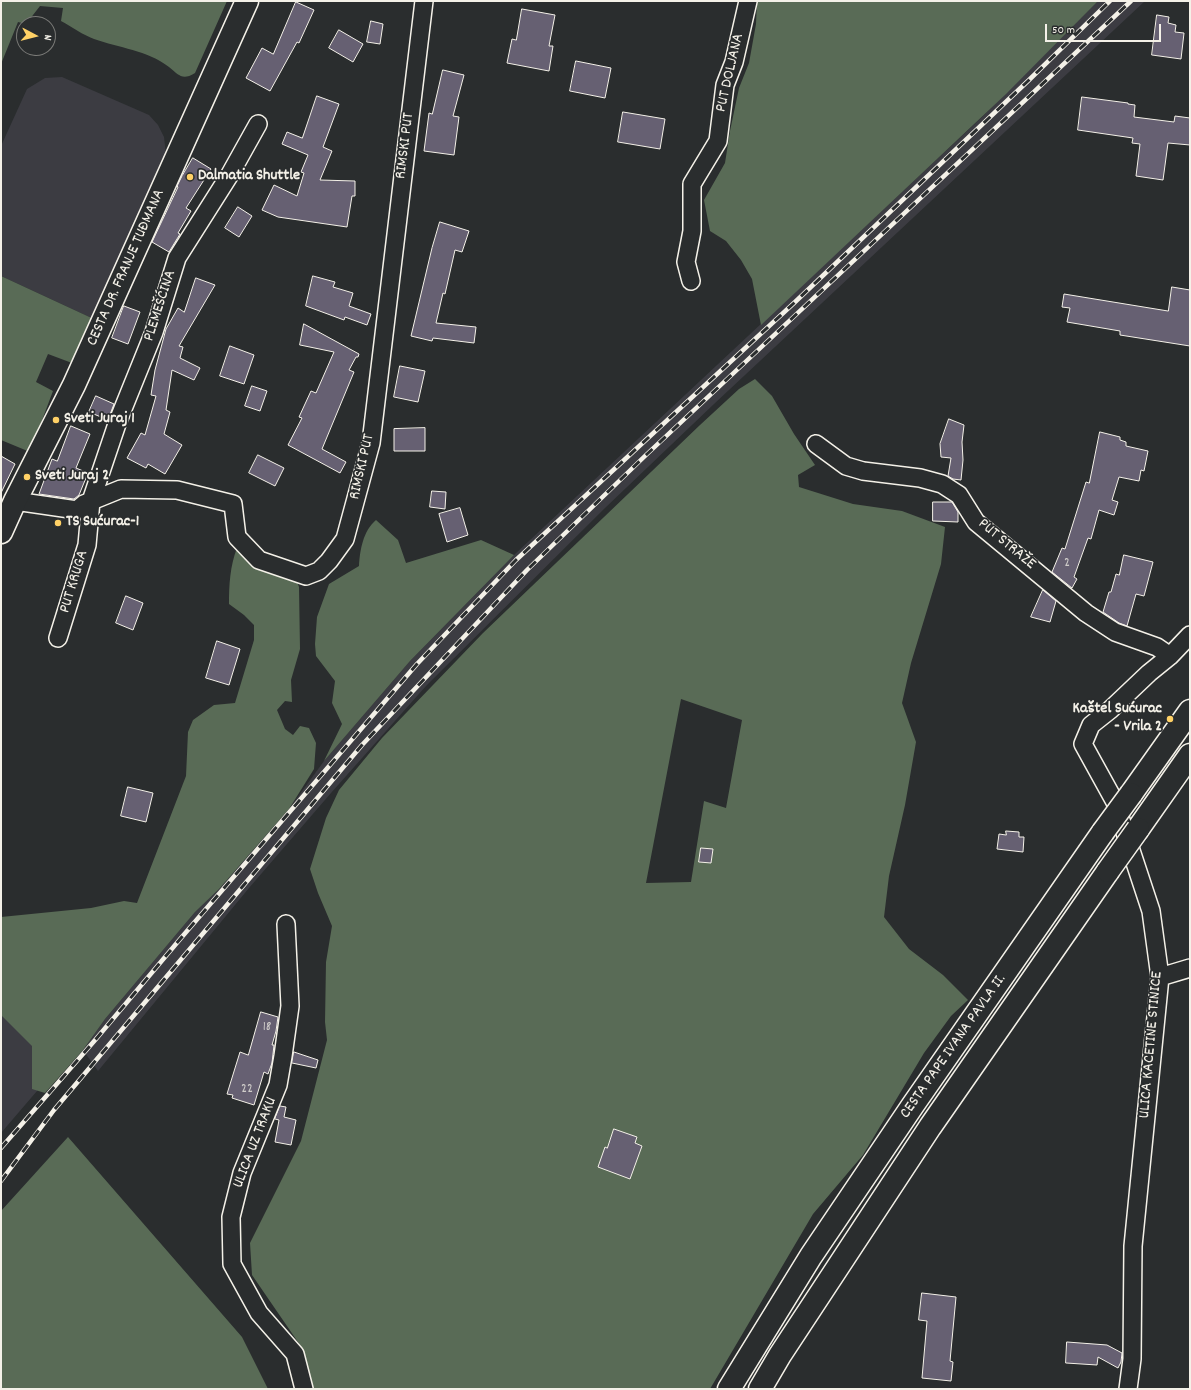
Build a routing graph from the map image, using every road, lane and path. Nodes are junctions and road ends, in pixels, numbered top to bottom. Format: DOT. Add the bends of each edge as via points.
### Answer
graph roads {
  1 [pos="247,1"];
  2 [pos="424,1"];
  3 [pos="748,1"];
  4 [pos="258,124"];
  5 [pos="691,281"];
  6 [pos="816,444"];
  7 [pos="91,501"];
  8 [pos="15,502"];
  9 [pos="1,532"];
  10 [pos="1190,635"];
  11 [pos="58,638"];
  12 [pos="1170,656"];
  13 [pos="1190,711"];
  14 [pos="1190,755"];
  15 [pos="286,924"];
  16 [pos="1190,968"];
  17 [pos="1160,976"];
  18 [pos="304,1389"];
  19 [pos="729,1389"];
  20 [pos="760,1389"];
  21 [pos="1128,1389"];
  1 -- 8 [label="main road, CESTA DR. FRANJE TUĐMANA" via="74,385"];
  2 -- 7 [label="street, RIMSKI PUT" via="371,443 345,539 319,571 306,576 259,560 237,537 233,504 177,490 121,489"];
  3 -- 5 [label="street, PUT DOLJANA" via="734,62 725,85 718,141 692,184 692,231 686,262"];
  4 -- 7 [label="street, PLEMEŠĆINA" via="229,176 177,258 154,332 118,421"];
  6 -- 12 [label="street, PUT STRAŽE" via="846,466 942,484 958,495 976,522 1086,613 1115,632 1157,647"];
  7 -- 8 [label="street, RIMSKI PUT" via="77,510"];
  7 -- 11 [label="street, PUT KRUGA" via="87,545"];
  8 -- 9 [label="main road, CESTA DR. FRANJE TUĐMANA"];
  10 -- 12 [label="street"];
  12 -- 17 [label="street, ULICA KACETINE STINICE" via="1091,725 1083,744 1115,802 1151,910"];
  13 -- 19 [label="main road, CESTA PAPE IVANA PAVLA II., bridge" via="908,1112 820,1242"];
  14 -- 20 [label="main road, CESTA PAPE IVANA PAVLA II., bridge" via="930,1127"];
  15 -- 18 [label="street, ULICA UZ TRAKU" via="290,1006 283,1056 278,1086 242,1173 236,1195 231,1217 232,1264 259,1313 295,1354"];
  16 -- 17 [label="street"];
  17 -- 21 [label="street, ULICA KACETINE STINICE" via="1133,1246 1132,1359"];
}
